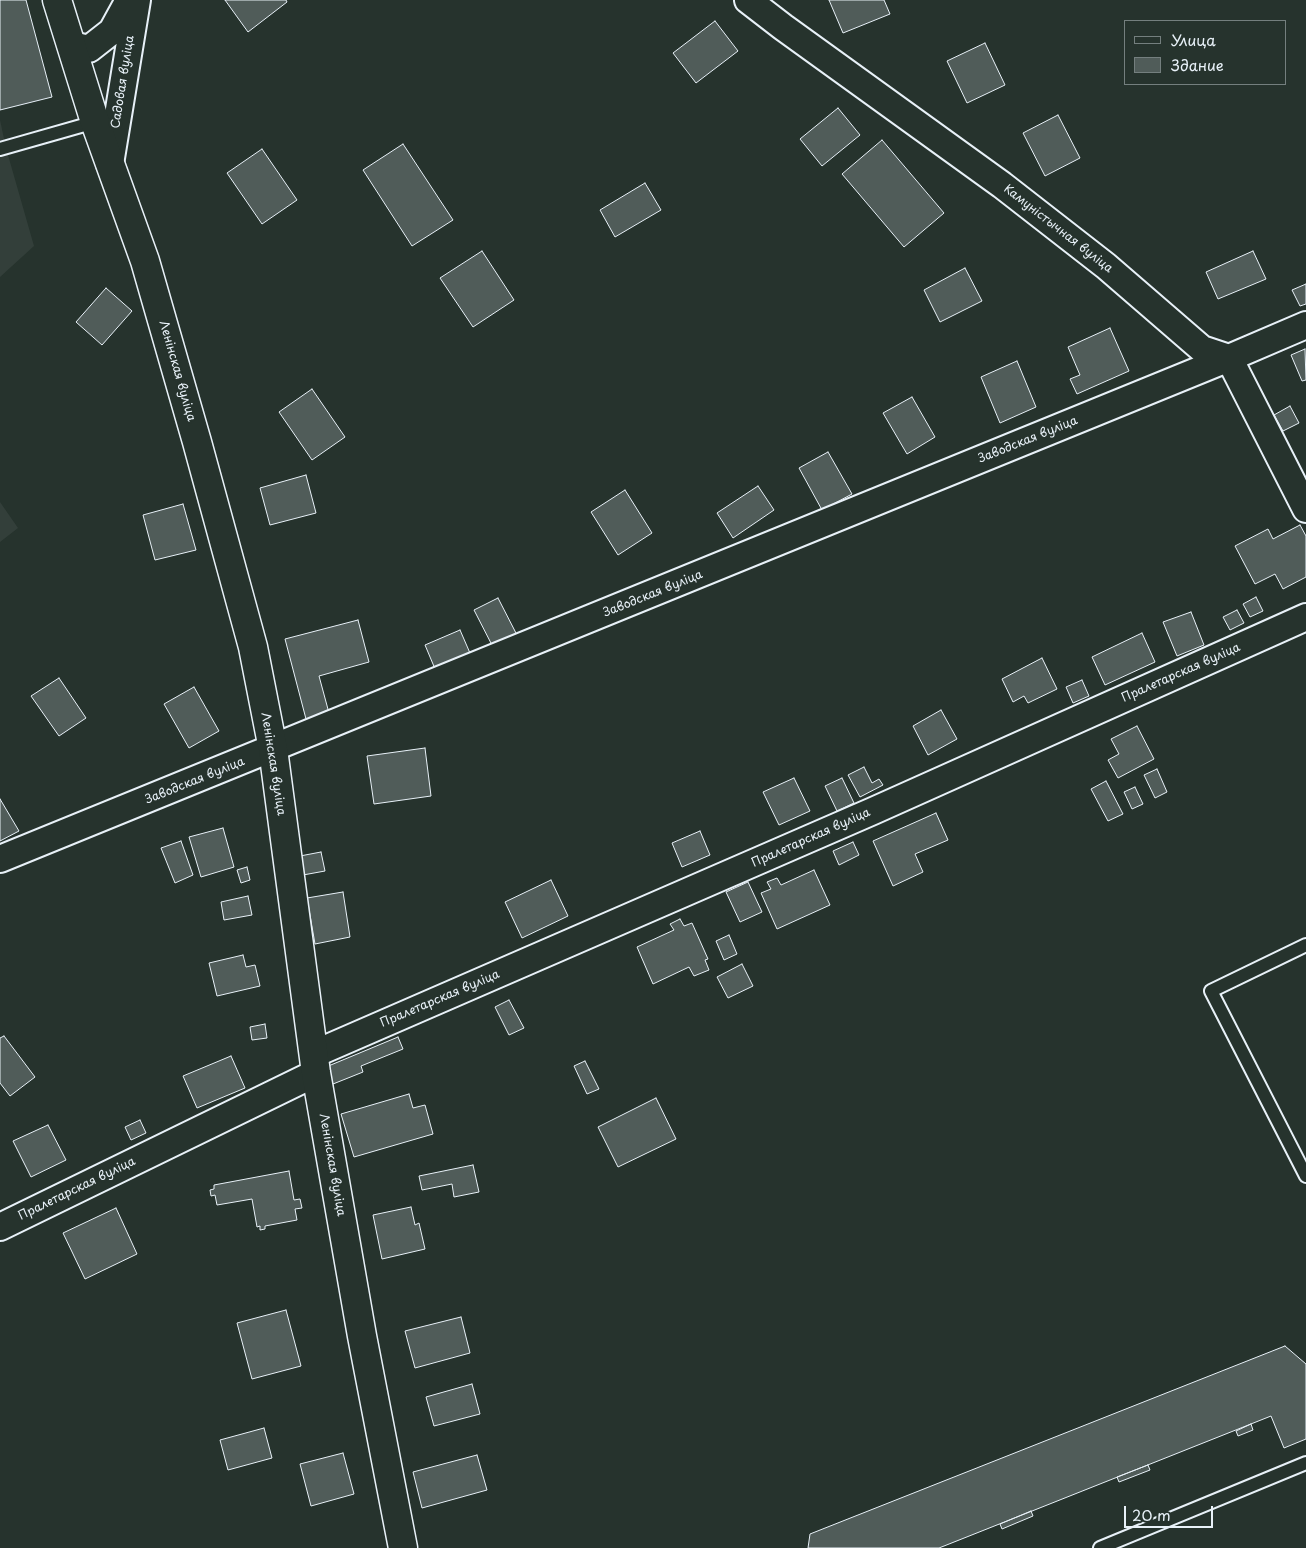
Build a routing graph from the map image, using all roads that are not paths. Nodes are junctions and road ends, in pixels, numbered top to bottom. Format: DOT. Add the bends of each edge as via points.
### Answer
graph roads {
  1 [pos="57,0"];
  2 [pos="129,0"];
  3 [pos="137,0"];
  4 [pos="748,0"];
  5 [pos="71,45"];
  6 [pos="96,122"];
  7 [pos="0,149"];
  8 [pos="110,164"];
  9 [pos="1306,326"];
  10 [pos="1230,358"];
  11 [pos="1306,509"];
  12 [pos="1306,617"];
  13 [pos="273,749"];
  14 [pos="0,859"];
  15 [pos="1306,945"];
  16 [pos="315,1064"];
  17 [pos="1306,1176"];
  18 [pos="0,1227"];
  19 [pos="1306,1463"];
  20 [pos="403,1548"];
  21 [pos="1100,1548"];
  1 -- 5 [label="street, Ленінская вуліца"];
  2 -- 5 [label="street" via="112,31 89,49"];
  3 -- 8 [label="street, Садовая вуліца"];
  4 -- 10 [label="street, Камуністычная вуліца" via="1002,185 1106,266 1202,349"];
  5 -- 6 [label="street, Ленінская вуліца"];
  6 -- 7 [label="lane"];
  6 -- 8 [label="street, Ленінская вуліца"];
  8 -- 13 [label="street, Ленінская вуліца" via="145,261 197,442 253,647"];
  9 -- 10 [label="street, Заводская вуліца"];
  10 -- 11 [label="street"];
  10 -- 13 [label="street, Заводская вуліца"];
  12 -- 16 [label="street, Пралетарская вуліца"];
  13 -- 14 [label="street, Заводская вуліца"];
  13 -- 16 [label="street, Ленінская вуліца"];
  15 -- 17 [label="lane" via="1211,991"];
  16 -- 18 [label="street, Пралетарская вуліца"];
  16 -- 20 [label="street, Ленінская вуліца"];
  19 -- 21 [label="lane"];
}
